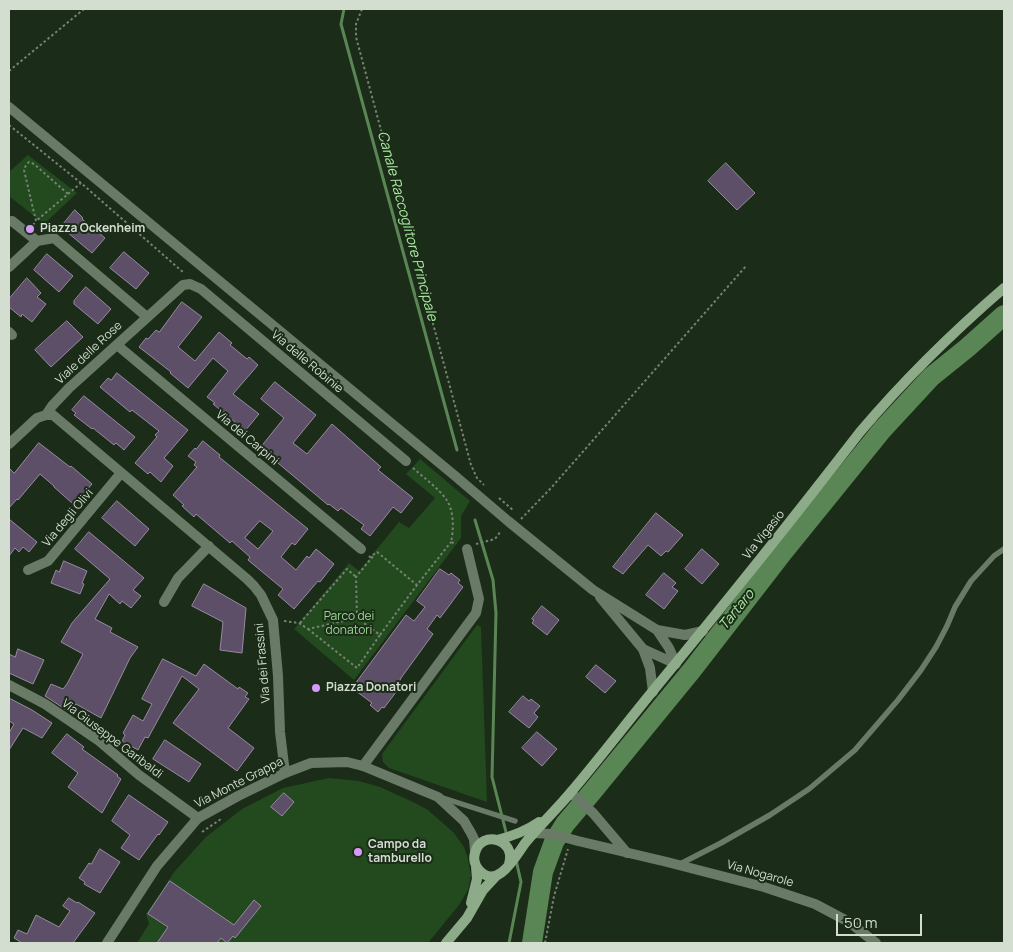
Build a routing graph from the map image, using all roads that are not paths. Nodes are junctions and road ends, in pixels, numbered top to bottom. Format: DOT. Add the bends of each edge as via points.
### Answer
graph roads {
  1 [pos="9,107"];
  2 [pos="12,221"];
  3 [pos="36,241"];
  4 [pos="9,267"];
  5 [pos="190,284"];
  6 [pos="1004,288"];
  7 [pos="147,317"];
  8 [pos="117,345"];
  9 [pos="46,415"];
  10 [pos="9,444"];
  11 [pos="406,461"];
  12 [pos="121,473"];
  13 [pos="209,546"];
  14 [pos="471,547"];
  15 [pos="361,549"];
  16 [pos="1004,549"];
  17 [pos="28,570"];
  18 [pos="593,590"];
  19 [pos="164,602"];
  20 [pos="657,630"];
  21 [pos="703,631"];
  22 [pos="643,649"];
  23 [pos="676,664"];
  24 [pos="9,685"];
  25 [pos="652,692"];
  26 [pos="363,766"];
  27 [pos="285,773"];
  28 [pos="573,795"];
  29 [pos="438,796"];
  30 [pos="198,818"];
  31 [pos="512,820"];
  32 [pos="537,828"];
  33 [pos="472,833"];
  34 [pos="612,837"];
  35 [pos="491,840"];
  36 [pos="604,847"];
  37 [pos="475,851"];
  38 [pos="627,853"];
  39 [pos="678,865"];
  40 [pos="476,866"];
  41 [pos="503,871"];
  42 [pos="467,918"];
  43 [pos="107,943"];
  44 [pos="446,943"];
  45 [pos="876,943"];
  1 -- 18 [label="street"];
  2 -- 3 [label="street"];
  3 -- 4 [label="street"];
  3 -- 7 [label="street" via="54,238"];
  5 -- 7 [label="street, Viale delle Rose" via="183,285"];
  5 -- 11 [label="street, Via delle Robinie" via="201,289"];
  6 -- 21 [label="main road, Via Vigasio" via="884,404"];
  7 -- 8 [label="street, Viale delle Rose"];
  8 -- 9 [label="street, Viale delle Rose" via="69,388"];
  8 -- 15 [label="street, Via dei Carpini"];
  9 -- 10 [label="street, Viale delle Rose" via="37,418"];
  9 -- 12 [label="street, Via dei Frassini" via="52,415"];
  12 -- 13 [label="street, Via dei Frassini"];
  12 -- 17 [label="street, Via degli Olivi" via="48,562"];
  13 -- 19 [label="street" via="178,578"];
  13 -- 27 [label="street, Via dei Frassini" via="254,586 272,620"];
  14 -- 26 [label="street" via="479,599 476,613"];
  16 -- 39 [label="lane" via="970,581 921,670 855,750 777,810 721,844"];
  18 -- 20 [label="street"];
  18 -- 22 [label="street"];
  20 -- 21 [label="street" via="684,635"];
  20 -- 23 [label="street"];
  21 -- 23 [label="main road, Via Vigasio"];
  22 -- 23 [label="street"];
  22 -- 25 [label="street" via="650,668"];
  23 -- 25 [label="main road, Via Vigasio"];
  24 -- 30 [label="street, Via Giuseppe Garibaldi" via="45,704 98,740"];
  25 -- 28 [label="main road, Via Vigasio"];
  26 -- 27 [label="street, Via Monte Grappa" via="347,762 311,763"];
  26 -- 29 [label="street, Via Monte Grappa"];
  27 -- 30 [label="street, Via Monte Grappa"];
  28 -- 32 [label="main road, Via Vigasio"];
  28 -- 34 [label="street"];
  29 -- 31 [label="lane, Via Monte Grappa"];
  29 -- 33 [label="street, Via Monte Grappa"];
  30 -- 43 [label="street, Via Monte Grappa" via="157,866"];
  32 -- 35 [label="main road, Via Vigasio"];
  32 -- 36 [label="street, Via Nogarole"];
  32 -- 41 [label="main road, Via Vigasio"];
  33 -- 35 [label="street, Via Monte Grappa"];
  33 -- 37 [label="street, Via Monte Grappa"];
  34 -- 36 [label="street"];
  34 -- 38 [label="street"];
  35 -- 37 [label="main road" via="480,844"];
  35 -- 41 [label="main road" via="508,847 511,856"];
  36 -- 38 [label="street, Via Nogarole"];
  37 -- 40 [label="main road"];
  38 -- 39 [label="street, Via Nogarole"];
  39 -- 45 [label="street, Via Nogarole" via="815,904 849,922"];
  40 -- 41 [label="main road" via="486,875"];
  40 -- 42 [label="main road" via="477,879"];
  41 -- 42 [label="main road, Via Vigasio" via="483,890"];
  42 -- 44 [label="main road, Via Vigasio"];
}
